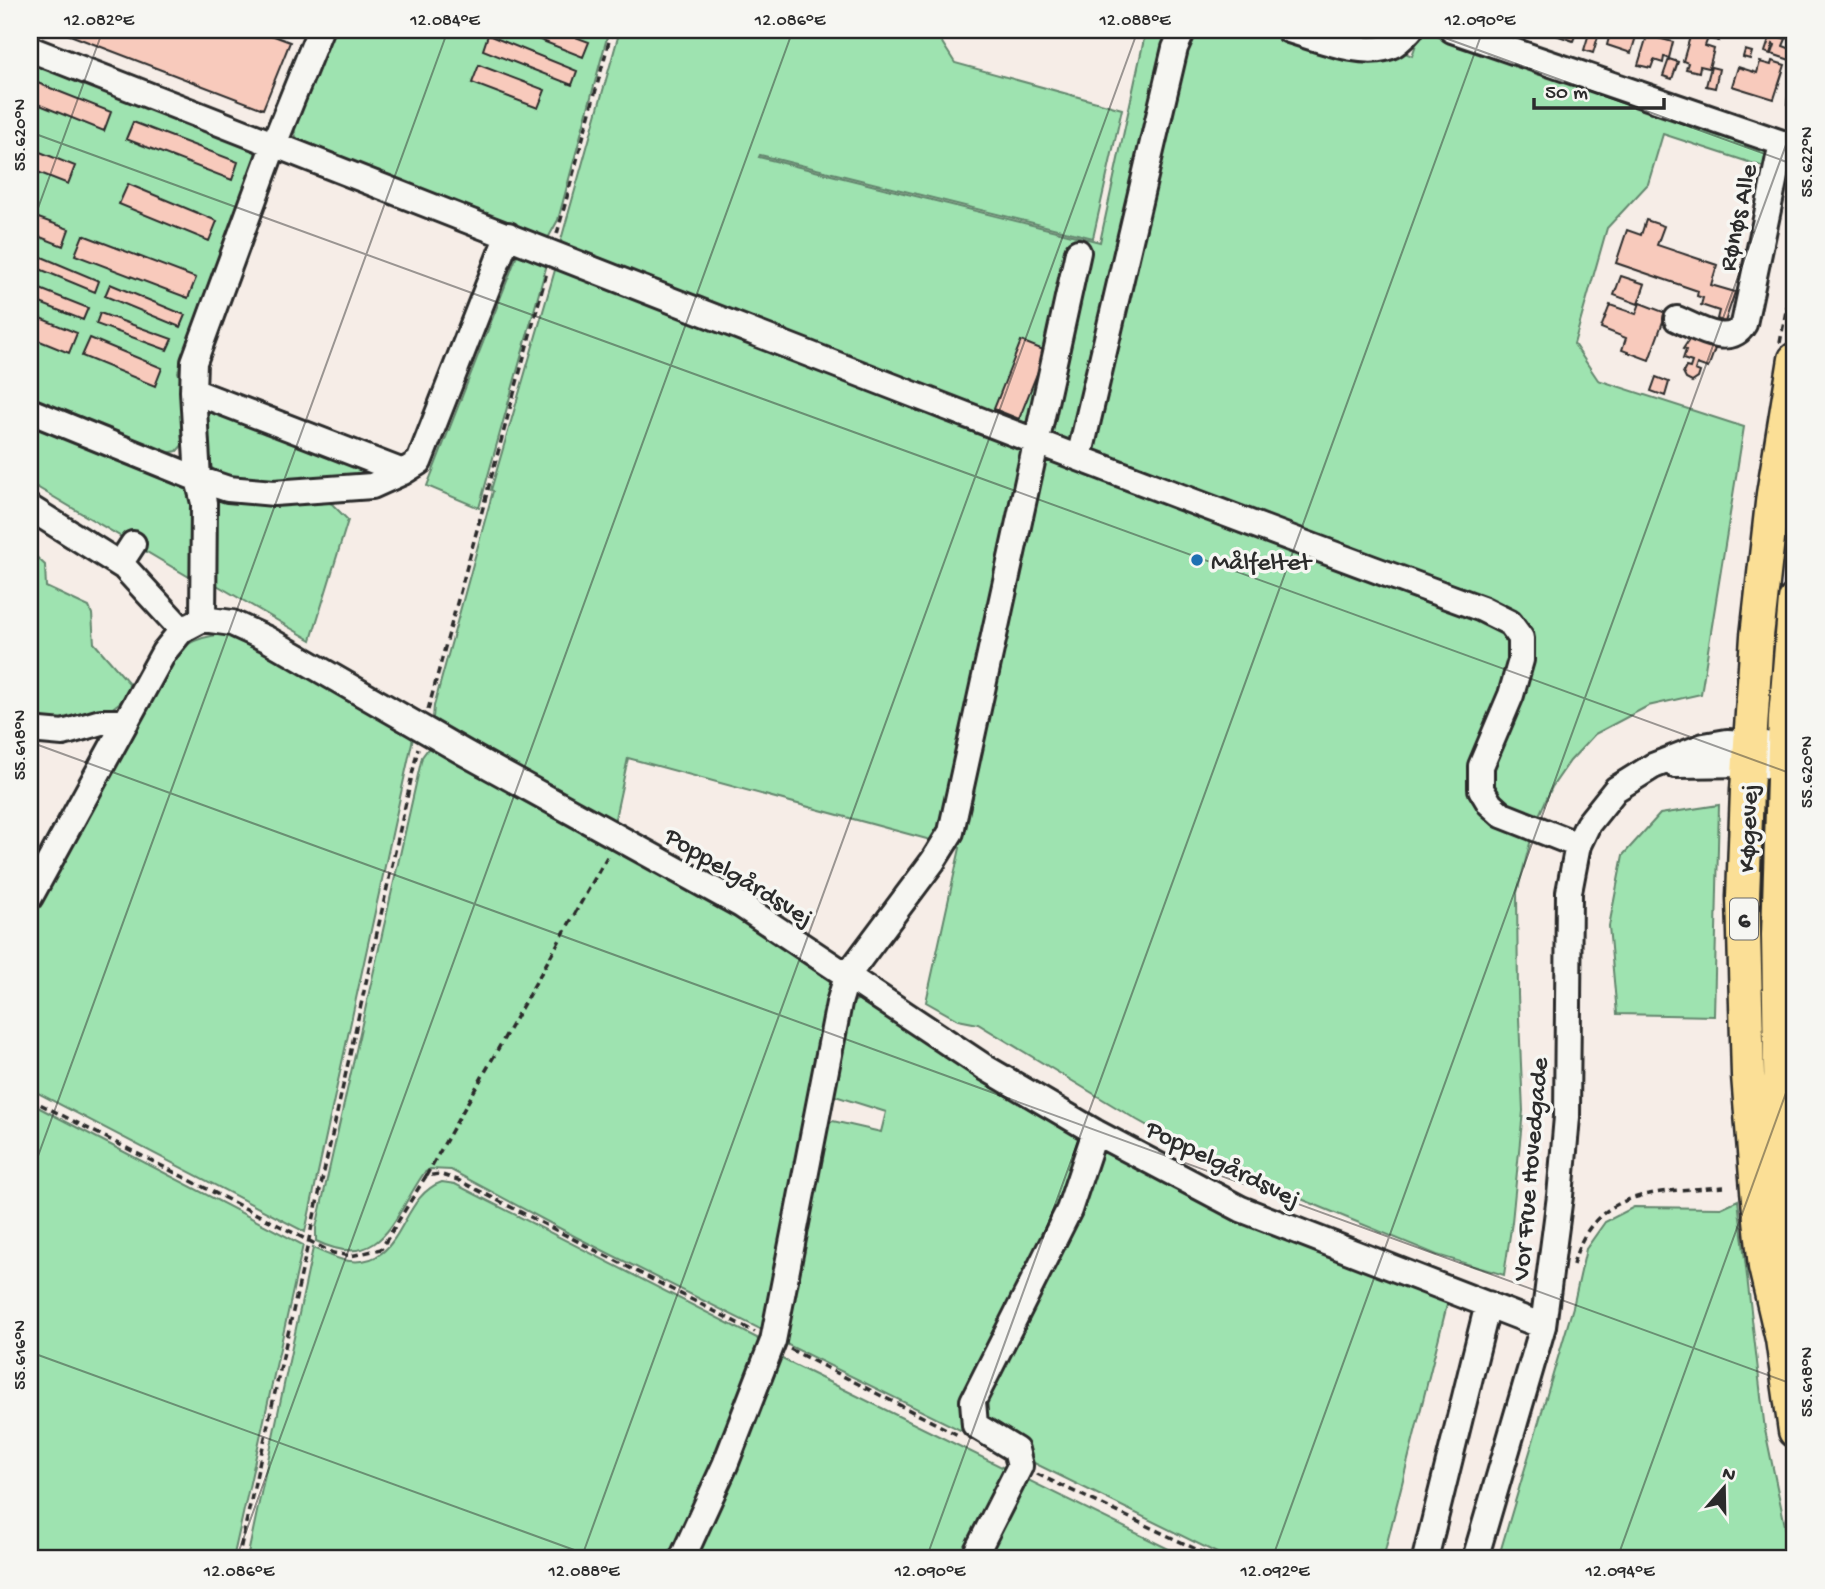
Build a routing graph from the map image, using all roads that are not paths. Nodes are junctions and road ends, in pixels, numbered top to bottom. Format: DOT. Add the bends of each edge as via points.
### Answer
graph roads {
  1 [pos="320,30"];
  2 [pos="1183,30"];
  3 [pos="1289,30"];
  4 [pos="1410,30"];
  5 [pos="1452,30"];
  6 [pos="30,49"];
  7 [pos="274,144"];
  8 [pos="508,235"];
  9 [pos="1077,252"];
  10 [pos="1677,320"];
  11 [pos="1795,359"];
  12 [pos="193,391"];
  13 [pos="30,411"];
  14 [pos="1037,441"];
  15 [pos="1079,458"];
  16 [pos="403,472"];
  17 [pos="198,480"];
  18 [pos="30,508"];
  19 [pos="1795,600"];
  20 [pos="192,625"];
  21 [pos="126,722"];
  22 [pos="30,730"];
  23 [pos="1749,753"];
  24 [pos="1789,757"];
  25 [pos="1578,845"];
  26 [pos="30,897"];
  27 [pos="847,976"];
  28 [pos="1095,1132"];
  29 [pos="1489,1304"];
  30 [pos="1543,1326"];
  31 [pos="1782,1339"];
  32 [pos="1795,1431"];
  33 [pos="682,1559"];
  34 [pos="972,1559"];
  35 [pos="1424,1559"];
  36 [pos="1475,1559"];
  1 -- 7 [label="street"];
  2 -- 15 [label="street" via="1175,48"];
  3 -- 4 [label="street" via="1376,50 1394,45"];
  5 -- 10 [label="street, Rønøs Alle" via="1782,143 1744,324 1731,336 1714,335"];
  6 -- 7 [label="street"];
  7 -- 8 [label="street"];
  7 -- 12 [label="street" via="194,362"];
  8 -- 14 [label="street"];
  8 -- 16 [label="street" via="419,462"];
  9 -- 14 [label="street"];
  11 -- 23 [label="main road, Køgevej / 6" via="1773,494"];
  12 -- 16 [label="street"];
  12 -- 17 [label="street"];
  13 -- 17 [label="street"];
  14 -- 15 [label="street"];
  14 -- 27 [label="street" via="951,832"];
  15 -- 25 [label="street" via="1510,623 1521,639 1521,660 1481,766 1481,789 1502,815"];
  16 -- 17 [label="street" via="372,486 274,493 228,489"];
  17 -- 20 [label="street" via="204,503"];
  18 -- 20 [label="street" via="126,554"];
  19 -- 24 [label="main road, Køgevej / 6"];
  20 -- 21 [label="street" via="164,652"];
  20 -- 27 [label="street, Poppelgårdsvej" via="232,623 267,639 741,905"];
  21 -- 22 [label="street" via="101,722 63,733"];
  21 -- 26 [label="street"];
  23 -- 24 [label="street, Vor Frue Hovedgade"];
  23 -- 25 [label="street, Vor Frue Hovedgade" via="1653,766 1608,797"];
  23 -- 31 [label="main road, Køgevej / 6" via="1744,897 1748,1075 1765,1266"];
  24 -- 31 [label="main road, Køgevej / 6" via="1778,998 1787,1267"];
  25 -- 30 [label="street, Vor Frue Hovedgade" via="1569,892 1567,1117"];
  27 -- 28 [label="street, Poppelgårdsvej" via="986,1068"];
  27 -- 33 [label="street" via="773,1341"];
  28 -- 29 [label="street, Poppelgårdsvej" via="1241,1209"];
  28 -- 34 [label="street" via="1069,1210 973,1401 975,1425 1016,1450 1020,1466"];
  29 -- 30 [label="street, Poppelgårdsvej"];
  29 -- 35 [label="street"];
  30 -- 36 [label="street, Vor Frue Hovedgade"];
  31 -- 32 [label="main road, Køgevej / 6"];
}
